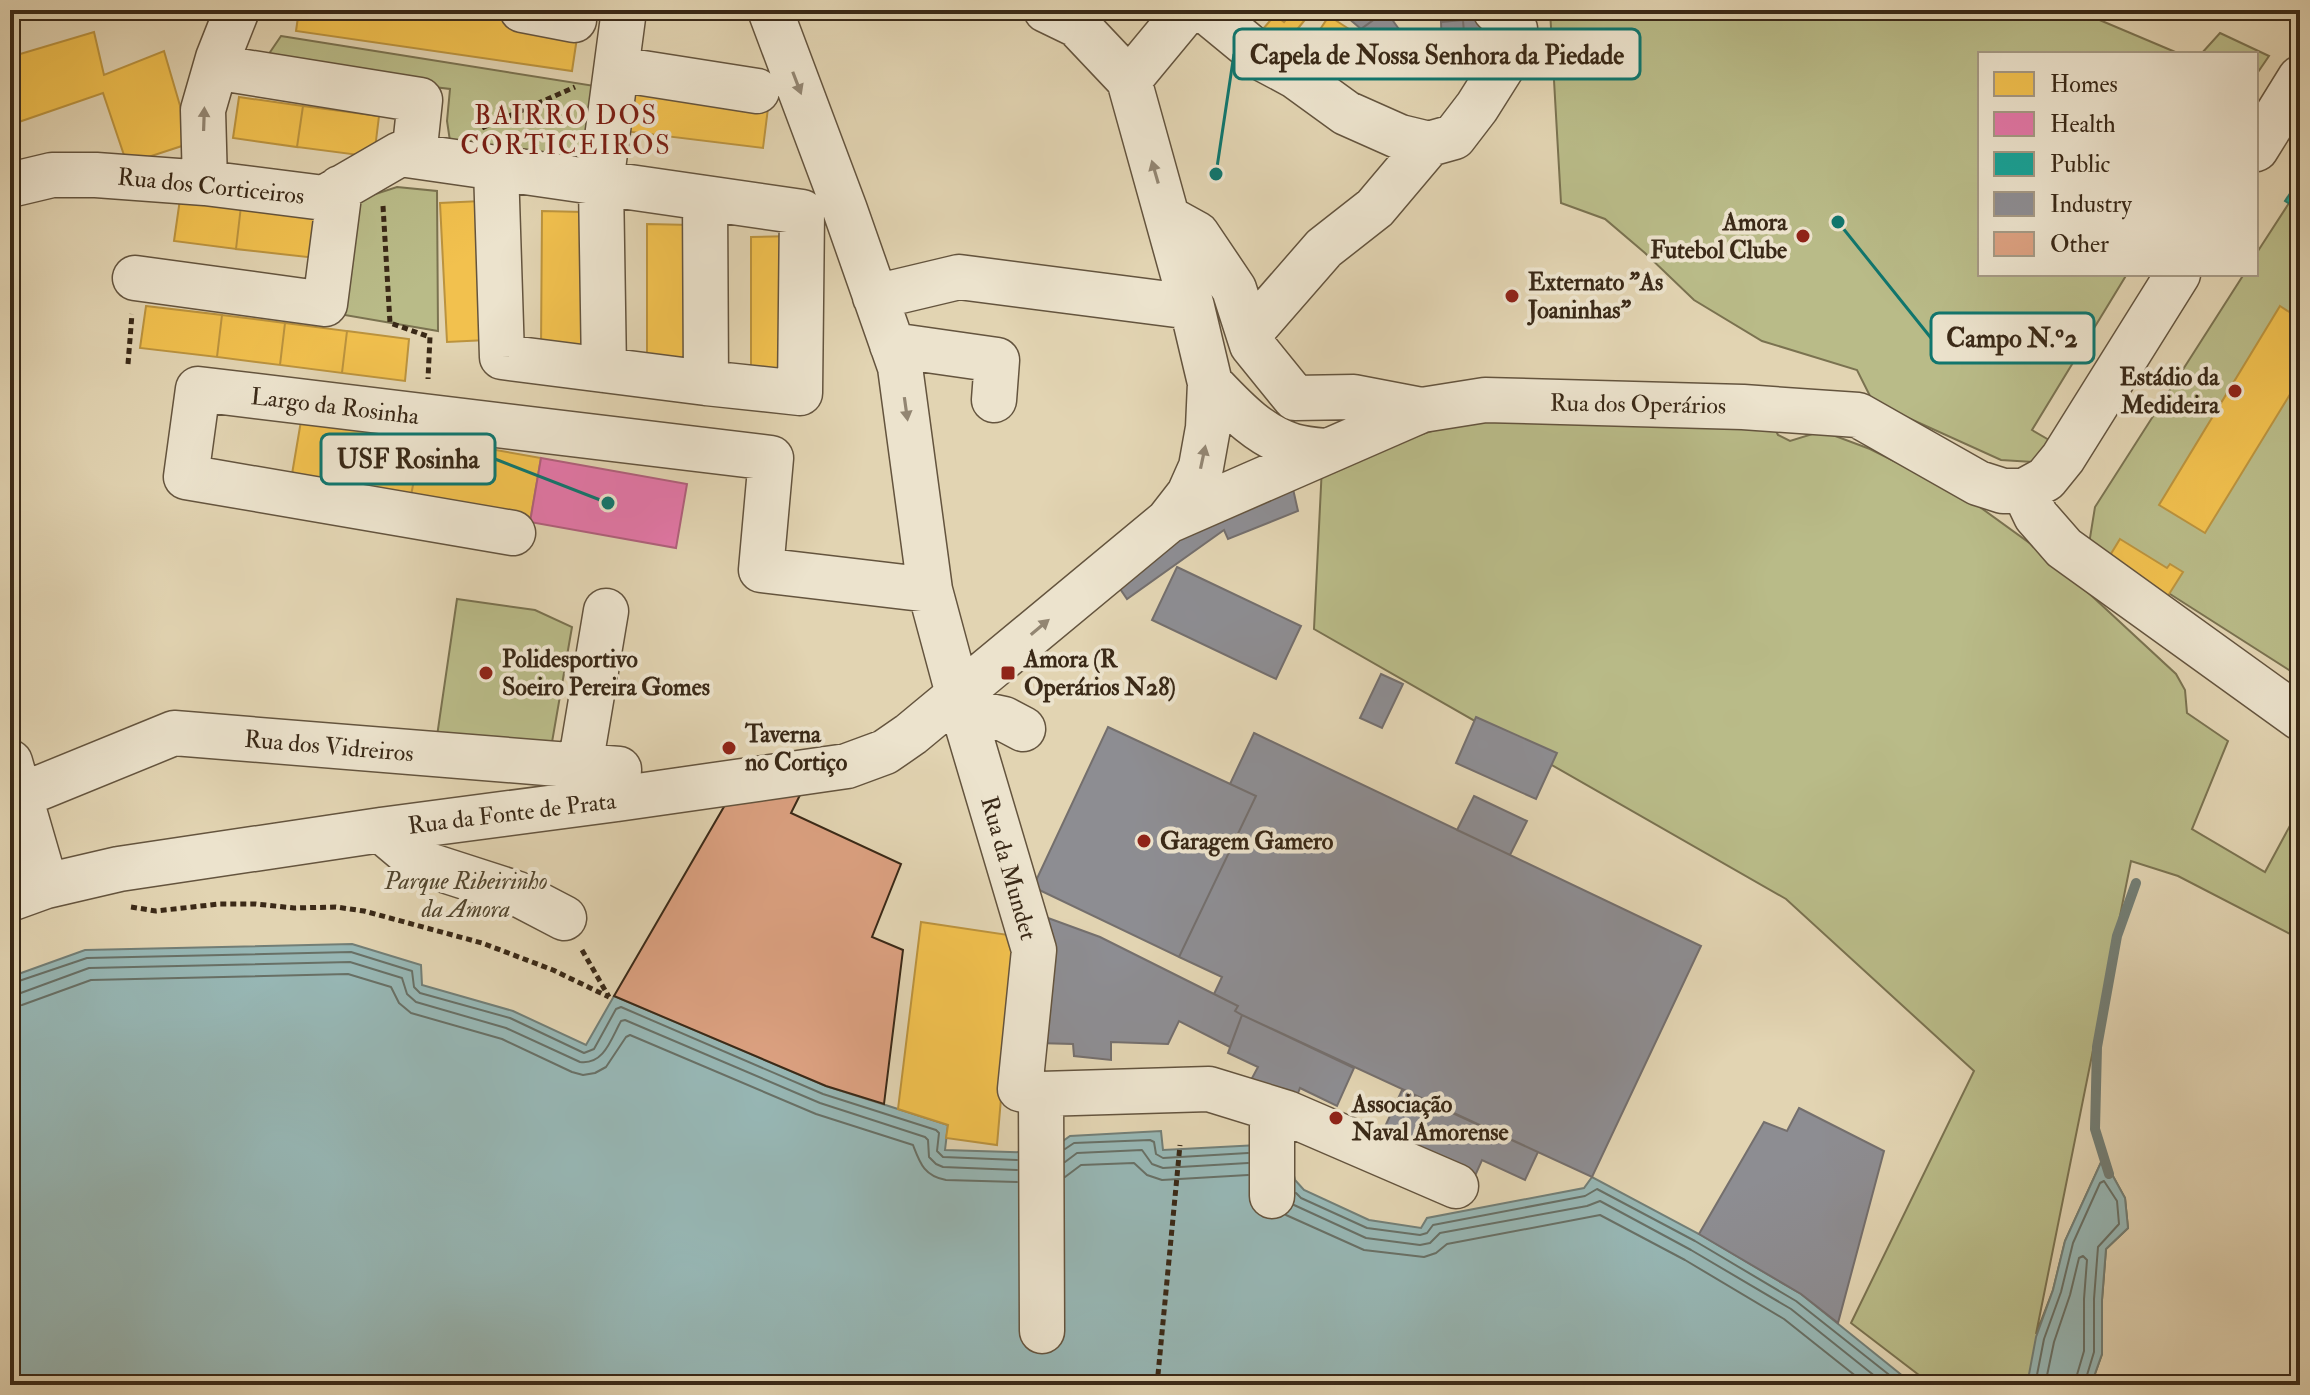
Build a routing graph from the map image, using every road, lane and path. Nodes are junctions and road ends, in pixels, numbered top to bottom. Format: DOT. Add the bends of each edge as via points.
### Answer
graph roads {
  1 [pos="237,10"];
  2 [pos="522,10"];
  3 [pos="624,10"];
  4 [pos="770,10"];
  5 [pos="1046,10"];
  6 [pos="1187,10"];
  7 [pos="1205,10"];
  8 [pos="1495,10"];
  9 [pos="574,20"];
  10 [pos="218,58"];
  11 [pos="617,69"];
  12 [pos="2300,78"];
  13 [pos="1129,80"];
  14 [pos="757,91"];
  15 [pos="472,132"];
  16 [pos="1429,144"];
  17 [pos="2258,146"];
  18 [pos="397,161"];
  19 [pos="496,168"];
  20 [pos="205,183"];
  21 [pos="601,183"];
  22 [pos="10,185"];
  23 [pos="340,188"];
  24 [pos="705,198"];
  25 [pos="1168,218"];
  26 [pos="2177,276"];
  27 [pos="135,278"];
  28 [pos="875,297"];
  29 [pos="1192,307"];
  30 [pos="1249,334"];
  31 [pos="892,345"];
  32 [pos="128,364"];
  33 [pos="604,370"];
  34 [pos="706,383"];
  35 [pos="1210,383"];
  36 [pos="994,400"];
  37 [pos="1422,410"];
  38 [pos="427,417"];
  39 [pos="1325,451"];
  40 [pos="2024,491"];
  41 [pos="1168,521"];
  42 [pos="513,533"];
  43 [pos="930,590"];
  44 [pos="606,611"];
  45 [pos="960,702"];
  46 [pos="2300,718"];
  47 [pos="1023,729"];
  48 [pos="580,766"];
  49 [pos="13,786"];
  50 [pos="617,799"];
  51 [pos="381,830"];
  52 [pos="28,892"];
  53 [pos="129,907"];
  54 [pos="564,918"];
  55 [pos="1041,1094"];
  56 [pos="1272,1109"];
  57 [pos="1180,1145"];
  58 [pos="1456,1186"];
  59 [pos="1272,1196"];
  60 [pos="1042,1331"];
  61 [pos="1157,1385"];
  1 -- 10 [label="street"];
  2 -- 9 [label="street"];
  3 -- 11 [label="street"];
  4 -- 28 [label="street, one-way"];
  5 -- 13 [label="street" via="1077,25"];
  6 -- 13 [label="street"];
  7 -- 16 [label="street" via="1267,61 1346,113"];
  8 -- 16 [label="street" via="1515,29 1506,61 1454,137"];
  10 -- 18 [label="street" via="233,70 420,100"];
  20 -- 10 [label="street, one-way" via="203,110"];
  11 -- 14 [label="street"];
  11 -- 15 [label="path"];
  11 -- 21 [label="street"];
  12 -- 17 [label="street"];
  25 -- 13 [label="street, one-way"];
  16 -- 30 [label="street" via="1375,208 1324,248"];
  18 -- 19 [label="street"];
  18 -- 23 [label="street, Rua dos Corticeiros"];
  18 -- 38 [label="path" via="390,323 430,337"];
  19 -- 21 [label="street"];
  19 -- 33 [label="street" via="502,357"];
  20 -- 22 [label="street, Rua dos Corticeiros" via="52,175"];
  20 -- 23 [label="street, Rua dos Corticeiros" via="324,198"];
  21 -- 24 [label="street"];
  21 -- 33 [label="street"];
  23 -- 27 [label="street" via="325,304"];
  24 -- 34 [label="street"];
  24 -- 34 [label="street" via="802,212 800,393"];
  25 -- 29 [label="street"];
  25 -- 30 [label="street" via="1197,234 1234,289"];
  26 -- 40 [label="street" via="2063,458 2046,479"];
  27 -- 32 [label="path"];
  28 -- 29 [label="street" via="959,277"];
  28 -- 31 [label="street"];
  29 -- 35 [label="street"];
  30 -- 37 [label="street" via="1295,398 1354,397"];
  31 -- 36 [label="street" via="997,360"];
  31 -- 43 [label="street, one-way" via="900,367"];
  33 -- 34 [label="street"];
  35 -- 39 [label="street" via="1243,418 1270,436"];
  41 -- 35 [label="street, one-way" via="1201,467"];
  37 -- 39 [label="street, Rua dos Operários"];
  37 -- 40 [label="street, Rua dos Operários" via="1485,400 1858,415 1978,483"];
  38 -- 42 [label="street, Largo da Rosinha" via="198,389 186,477"];
  38 -- 43 [label="street, Largo da Rosinha" via="771,458 761,570"];
  39 -- 41 [label="street, Rua dos Operários"];
  40 -- 46 [label="street" via="2036,516 2064,548"];
  45 -- 41 [label="street, Rua dos Operários, one-way"];
  43 -- 45 [label="street"];
  44 -- 48 [label="street"];
  45 -- 47 [label="street"];
  45 -- 50 [label="street, Rua da Fonte de Prata" via="885,752 847,766"];
  45 -- 55 [label="street, Rua da Mundet" via="1034,950 1020,1089"];
  48 -- 49 [label="street, Rua dos Vidreiros" via="174,733"];
  48 -- 50 [label="street, Rua dos Vidreiros" via="619,769"];
  49 -- 52 [label="street"];
  50 -- 51 [label="street, Rua da Fonte de Prata"];
  51 -- 52 [label="street, Rua da Fonte de Prata" via="119,869"];
  51 -- 54 [label="street" via="419,862 518,894"];
  53 -- 54 [label="path" via="156,911 256,904 364,911 482,943 609,997"];
  55 -- 56 [label="street" via="1209,1089"];
  55 -- 60 [label="street"];
  56 -- 58 [label="street"];
  56 -- 59 [label="street"];
  57 -- 61 [label="path"];
}
